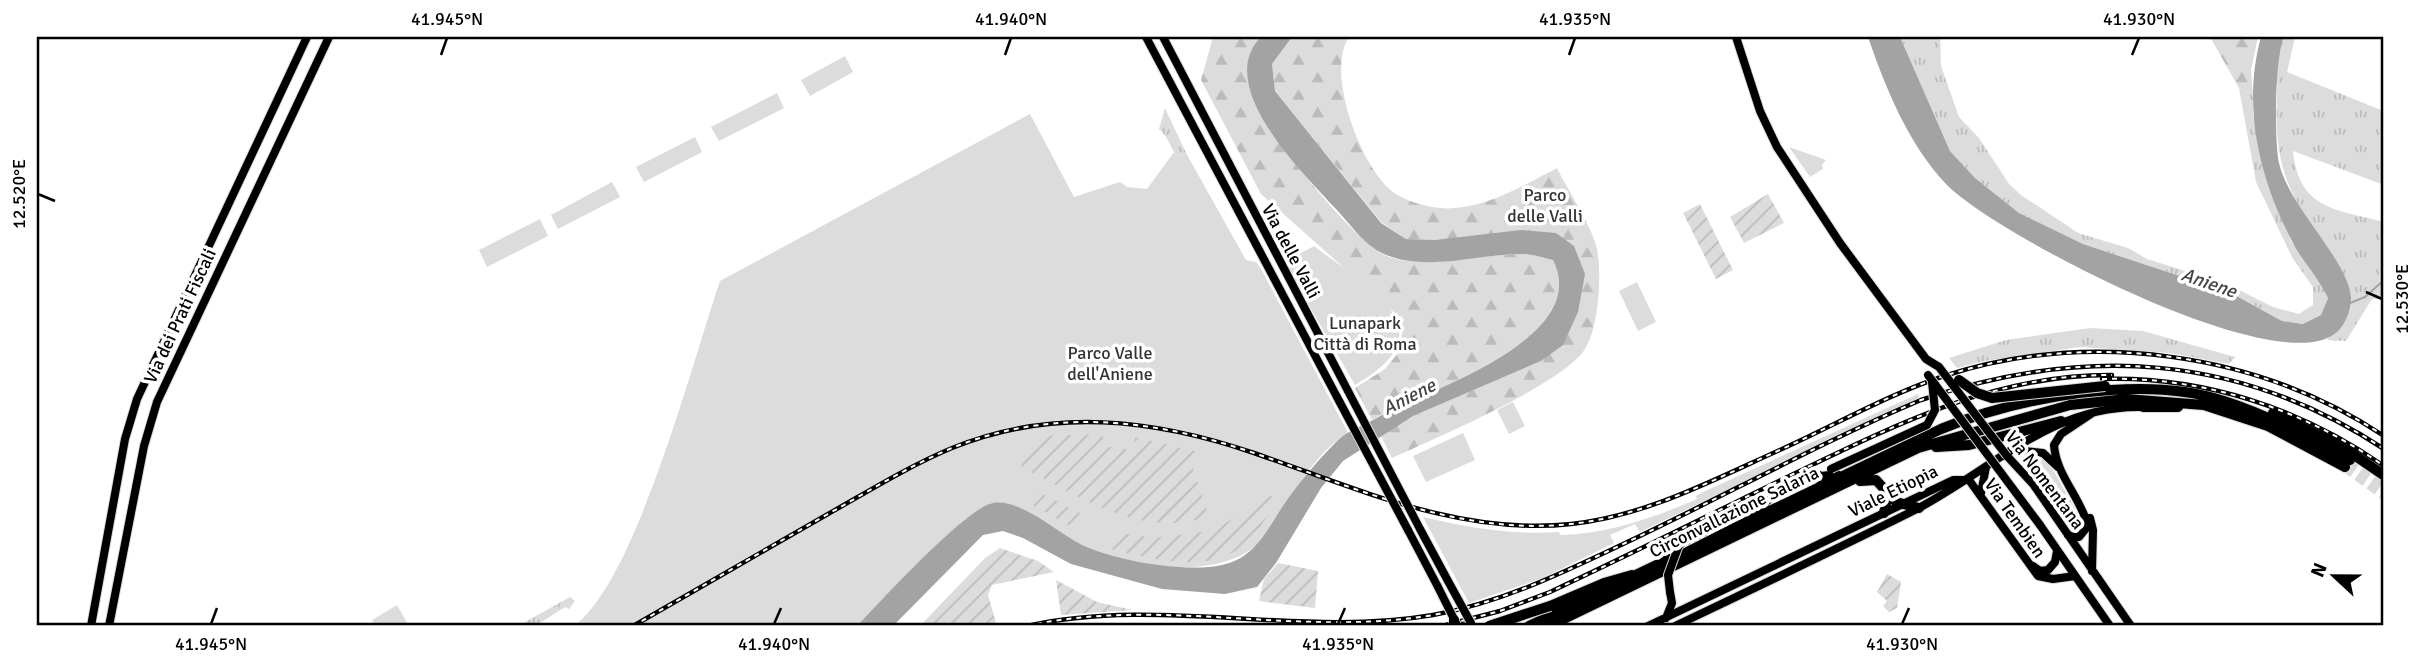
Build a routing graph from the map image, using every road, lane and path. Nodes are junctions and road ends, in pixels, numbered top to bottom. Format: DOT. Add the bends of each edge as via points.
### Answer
graph roads {
  1 [pos="307,37"];
  2 [pos="329,37"];
  3 [pos="1163,37"];
  4 [pos="1735,37"];
  5 [pos="1147,39"];
  6 [pos="1926,359"];
  7 [pos="1930,377"];
  8 [pos="1959,380"];
  9 [pos="2155,391"];
  10 [pos="2225,401"];
  11 [pos="2143,407"];
  12 [pos="2097,410"];
  13 [pos="2061,421"];
  14 [pos="2014,450"];
  15 [pos="2325,455"];
  16 [pos="1889,462"];
  17 [pos="1986,467"];
  18 [pos="1858,469"];
  19 [pos="2062,472"];
  20 [pos="2383,475"];
  21 [pos="1814,478"];
  22 [pos="1969,480"];
  23 [pos="1836,487"];
  24 [pos="1981,493"];
  25 [pos="1888,494"];
  26 [pos="1766,501"];
  27 [pos="1902,505"];
  28 [pos="1919,508"];
  29 [pos="2083,510"];
  30 [pos="1884,513"];
  31 [pos="1746,523"];
  32 [pos="2068,535"];
  33 [pos="2056,551"];
  34 [pos="2028,562"];
  35 [pos="2092,571"];
  36 [pos="1643,574"];
  37 [pos="2076,576"];
  38 [pos="1666,618"];
  39 [pos="1455,624"];
  40 [pos="1473,625"];
  41 [pos="90,626"];
  42 [pos="109,626"];
  43 [pos="1489,626"];
  44 [pos="1529,626"];
  45 [pos="1549,626"];
  46 [pos="1648,626"];
  47 [pos="1675,626"];
  48 [pos="2110,626"];
  49 [pos="2131,626"];
  1 -- 41 [label="main road, Via dei Prati Fiscali" via="142,387 125,439"];
  2 -- 42 [label="main road, Via dei Prati Fiscali" via="157,402"];
  3 -- 40 [label="main road, Via delle Valli, bridge"];
  4 -- 6 [label="main road, Via Nomentana" via="1777,147 1845,250"];
  5 -- 39 [label="main road, Via delle Valli, bridge"];
  6 -- 7 [label="main road, Via Nomentana"];
  6 -- 32 [label="main road, Via Nomentana, bridge" via="1939,367"];
  7 -- 21 [label="main road, bridge" via="1935,410 1927,425"];
  7 -- 33 [label="main road, Via Nomentana, bridge"];
  8 -- 9 [label="highway, bridge" via="1992,398 2105,386"];
  9 -- 10 [label="highway"];
  9 -- 18 [label="highway, Circonvallazione Salaria" via="2050,397 1952,425"];
  10 -- 15 [label="highway" via="2292,429 2347,463"];
  10 -- 20 [label="highway" via="2255,407 2302,426"];
  11 -- 12 [label="main road"];
  11 -- 15 [label="highway" via="2219,415"];
  12 -- 13 [label="main road"];
  12 -- 19 [label="main road" via="2057,438 2054,449"];
  13 -- 14 [label="main road"];
  13 -- 16 [label="highway"];
  14 -- 17 [label="main road"];
  14 -- 19 [label="main road" via="2043,453"];
  15 -- 16 [label="highway, Circonvallazione Salaria" via="2230,412 2178,401 2126,399 2085,403 1960,435"];
  16 -- 23 [label="highway, Circonvallazione Salaria"];
  17 -- 22 [label="main road"];
  17 -- 24 [label="main road"];
  18 -- 21 [label="highway"];
  18 -- 31 [label="highway, Circonvallazione Salaria"];
  19 -- 29 [label="main road"];
  21 -- 26 [label="main road"];
  22 -- 24 [label="main road, Via Tembien"];
  22 -- 27 [label="main road, Viale Etiopia" via="1955,479"];
  22 -- 28 [label="main road, Viale Etiopia"];
  23 -- 25 [label="highway" via="1871,479 1882,484"];
  23 -- 45 [label="highway, Circonvallazione Salaria"];
  24 -- 34 [label="main road, Via Tembien"];
  25 -- 27 [label="highway"];
  25 -- 30 [label="highway"];
  26 -- 31 [label="highway"];
  26 -- 38 [label="main road, bridge" via="1679,545 1667,577 1672,603"];
  27 -- 28 [label="highway"];
  27 -- 30 [label="main road, Viale Etiopia"];
  28 -- 47 [label="main road, Viale Etiopia"];
  29 -- 32 [label="main road" via="2087,531 2079,537"];
  29 -- 35 [label="main road" via="2093,527"];
  30 -- 38 [label="main road, Viale Etiopia"];
  31 -- 36 [label="highway, Circonvallazione Salaria"];
  32 -- 35 [label="main road, Via Nomentana"];
  33 -- 34 [label="main road" via="2046,571"];
  33 -- 37 [label="main road, Via Nomentana"];
  34 -- 37 [label="main road, Via Tembien" via="2035,574 2045,579"];
  35 -- 49 [label="main road, Via Nomentana"];
  36 -- 43 [label="highway, bridge" via="1604,583"];
  36 -- 44 [label="highway, Circonvallazione Salaria"];
  37 -- 48 [label="main road, Via Nomentana"];
  38 -- 46 [label="main road, Viale Etiopia"];
}
